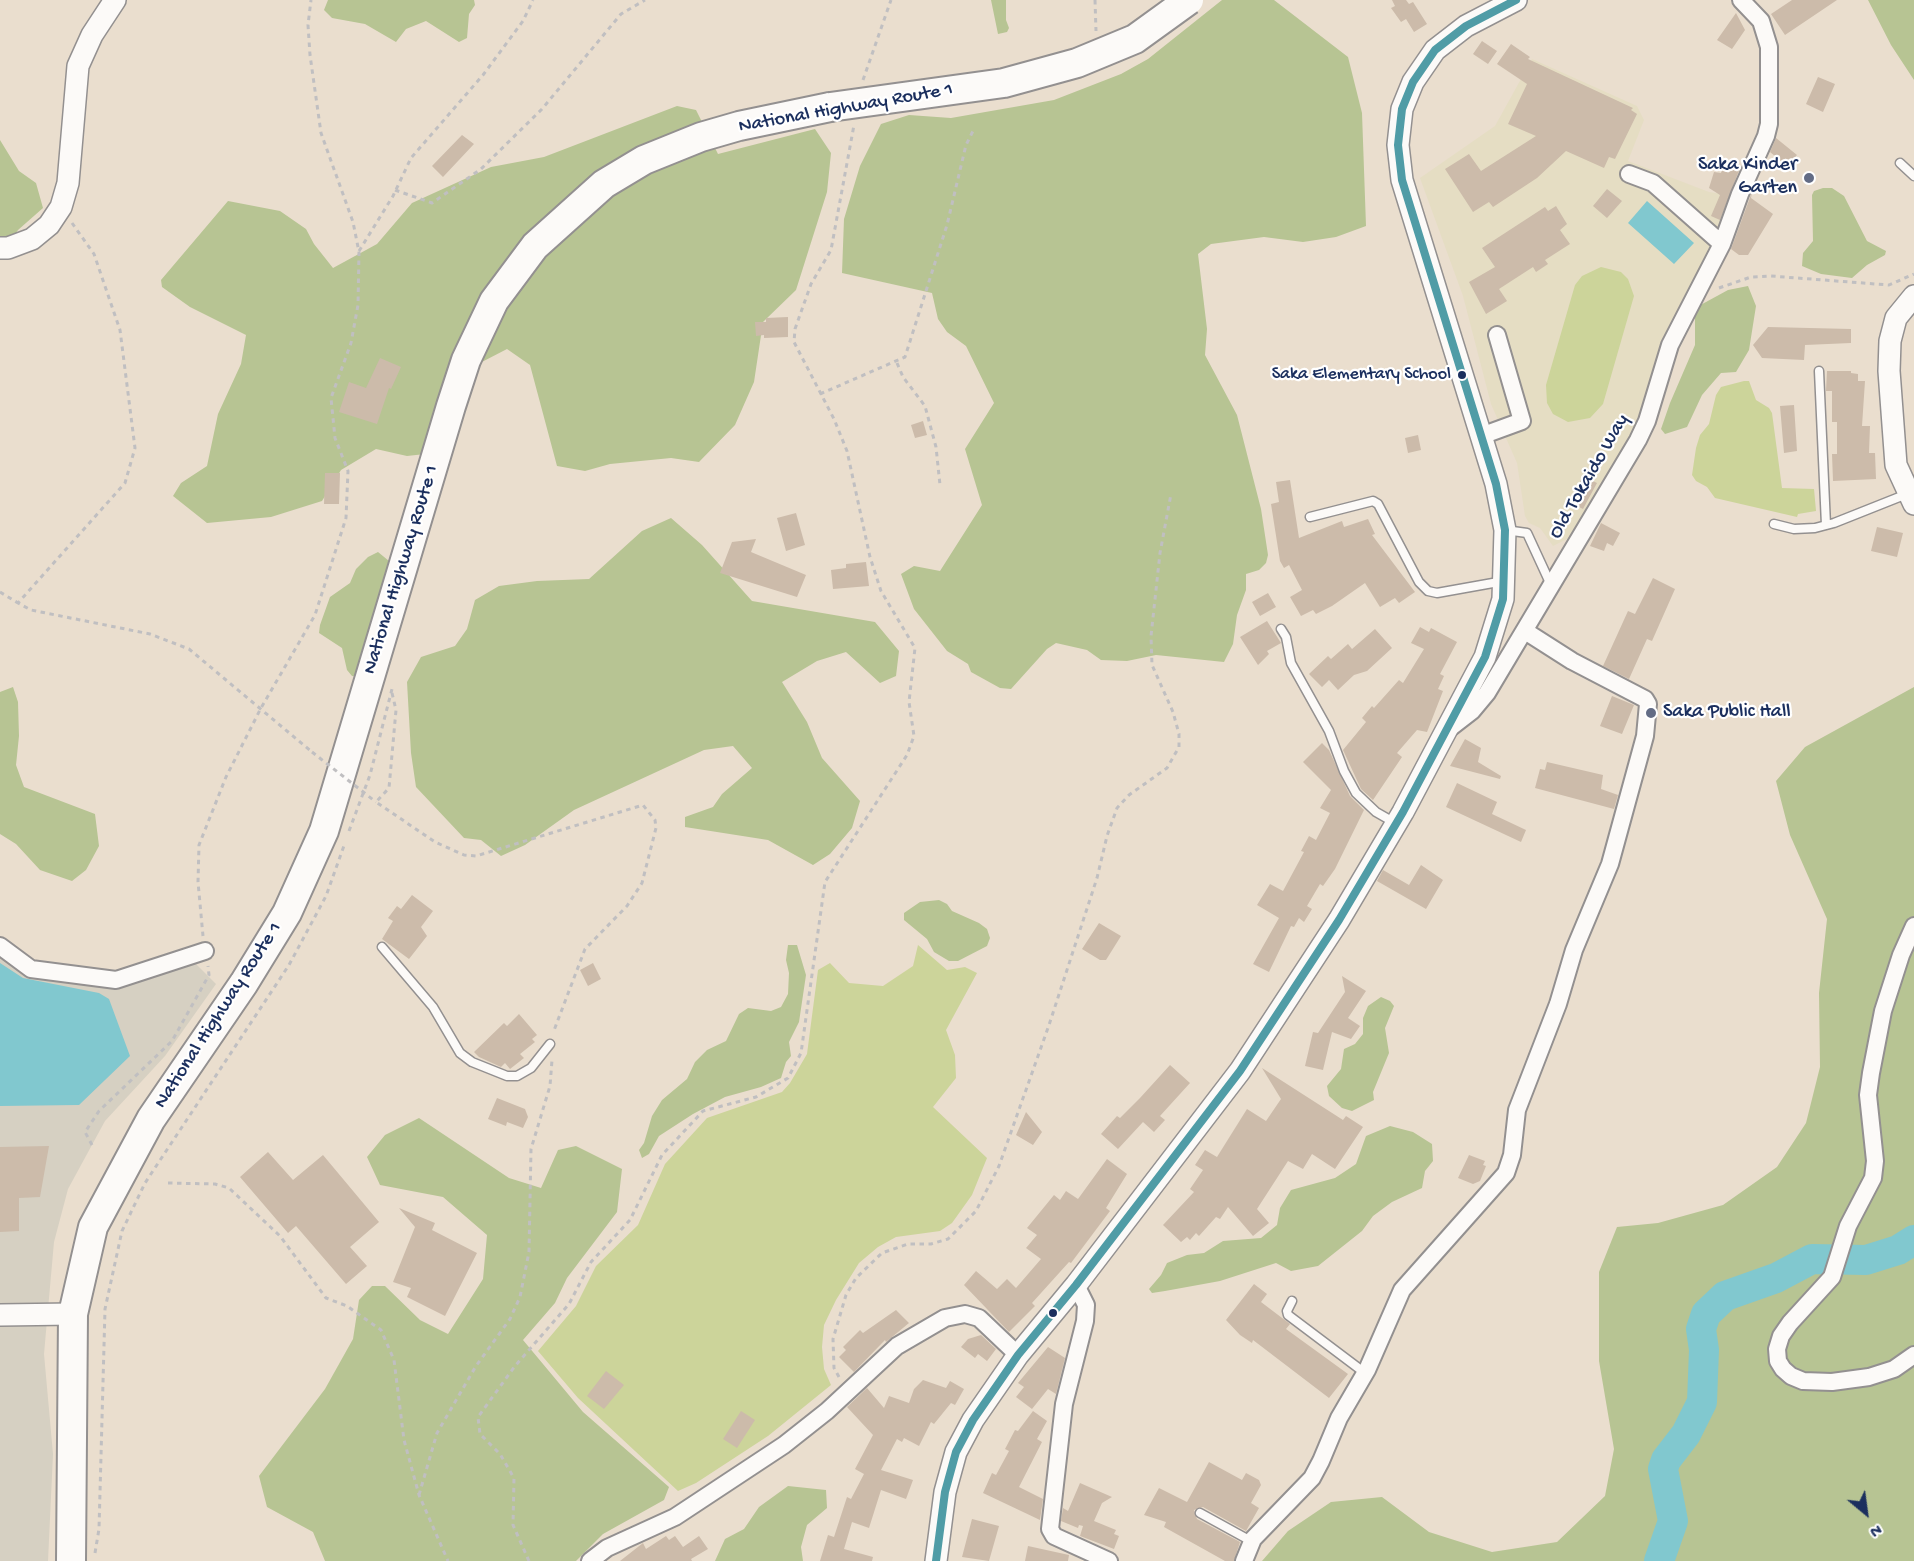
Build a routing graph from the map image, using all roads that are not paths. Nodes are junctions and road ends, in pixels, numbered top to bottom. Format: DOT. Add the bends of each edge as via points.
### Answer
graph roads {
  1 [pos="115,0"];
  2 [pos="1189,0"];
  3 [pos="1516,0"];
  4 [pos="1741,0"];
  5 [pos="1900,163"];
  6 [pos="1629,174"];
  7 [pos="1914,176"];
  8 [pos="1722,244"];
  9 [pos="0,248"];
  10 [pos="1914,296"];
  11 [pos="1497,335"];
  12 [pos="1819,371"];
  13 [pos="1481,436"];
  14 [pos="1911,499"];
  15 [pos="1310,517"];
  16 [pos="1774,524"];
  17 [pos="1826,525"];
  18 [pos="1505,530"];
  19 [pos="1504,581"];
  20 [pos="1551,586"];
  21 [pos="1281,629"];
  22 [pos="1525,631"];
  23 [pos="1450,728"];
  24 [pos="1397,824"];
  25 [pos="1914,926"];
  26 [pos="0,946"];
  27 [pos="382,947"];
  28 [pos="204,951"];
  29 [pos="550,1044"];
  30 [pos="1076,1285"];
  31 [pos="1292,1301"];
  32 [pos="73,1314"];
  33 [pos="0,1315"];
  34 [pos="1018,1355"];
  35 [pos="1914,1355"];
  36 [pos="1365,1373"];
  37 [pos="1200,1513"];
  38 [pos="1251,1541"];
  39 [pos="71,1561"];
  40 [pos="590,1561"];
  41 [pos="936,1561"];
  42 [pos="1109,1561"];
  43 [pos="1244,1561"];
  1 -- 9 [label="street" via="78,66 68,183 61,207 50,225 32,239"];
  2 -- 32 [label="highway, National Highway Route 1, bridge" via="1135,39 1077,63 1004,83 836,116 729,128 644,160 604,184 535,246 494,301 466,360 384,671 324,831 287,913 151,1119 118,1178 93,1227"];
  3 -- 13 [label="street" via="1466,26 1435,50 1413,82 1402,109 1398,146 1402,180"];
  4 -- 8 [label="street, Old Tokaido Way" via="1761,21 1767,34 1769,124"];
  5 -- 7 [label="lane"];
  6 -- 8 [label="street" via="1653,183"];
  8 -- 20 [label="street, Old Tokaido Way" via="1670,345 1638,440"];
  10 -- 14 [label="street" via="1896,318 1889,370 1896,465"];
  11 -- 13 [label="street" via="1522,421"];
  12 -- 17 [label="lane"];
  13 -- 18 [label="street"];
  14 -- 17 [label="lane"];
  15 -- 19 [label="lane" via="1373,501 1428,591 1437,593"];
  16 -- 17 [label="lane" via="1803,530"];
  18 -- 19 [label="street"];
  18 -- 20 [label="lane" via="1527,533"];
  19 -- 23 [label="street" via="1497,624 1485,657"];
  20 -- 22 [label="street, Old Tokaido Way"];
  21 -- 24 [label="lane" via="1291,663 1329,731 1356,793 1376,812"];
  22 -- 23 [label="street, Old Tokaido Way" via="1487,693"];
  22 -- 36 [label="street" via="1645,699 1645,736 1610,864 1574,950 1558,1004 1517,1110 1506,1173 1402,1290"];
  23 -- 24 [label="street"];
  24 -- 30 [label="street" via="1340,920 1240,1071"];
  25 -- 35 [label="street" via="1883,1011 1871,1073 1868,1095 1875,1161 1873,1178 1848,1226 1832,1277 1790,1323 1777,1348 1783,1369 1803,1381 1869,1377 1894,1369"];
  26 -- 28 [label="street" via="31,969 116,980"];
  27 -- 29 [label="lane" via="433,1007 460,1053 472,1062 517,1076 531,1068"];
  30 -- 34 [label="street"];
  30 -- 42 [label="street" via="1086,1305 1085,1321 1064,1404 1050,1528 1054,1536"];
  31 -- 36 [label="lane" via="1288,1315"];
  32 -- 33 [label="street"];
  32 -- 39 [label="highway, National Highway Route 1"];
  34 -- 40 [label="street" via="980,1318 965,1314 945,1318 897,1346 827,1411 784,1444 675,1517 607,1548"];
  34 -- 41 [label="street" via="983,1404 956,1452 945,1492"];
  36 -- 38 [label="street" via="1312,1478"];
  37 -- 38 [label="lane"];
  38 -- 43 [label="street"];
}
